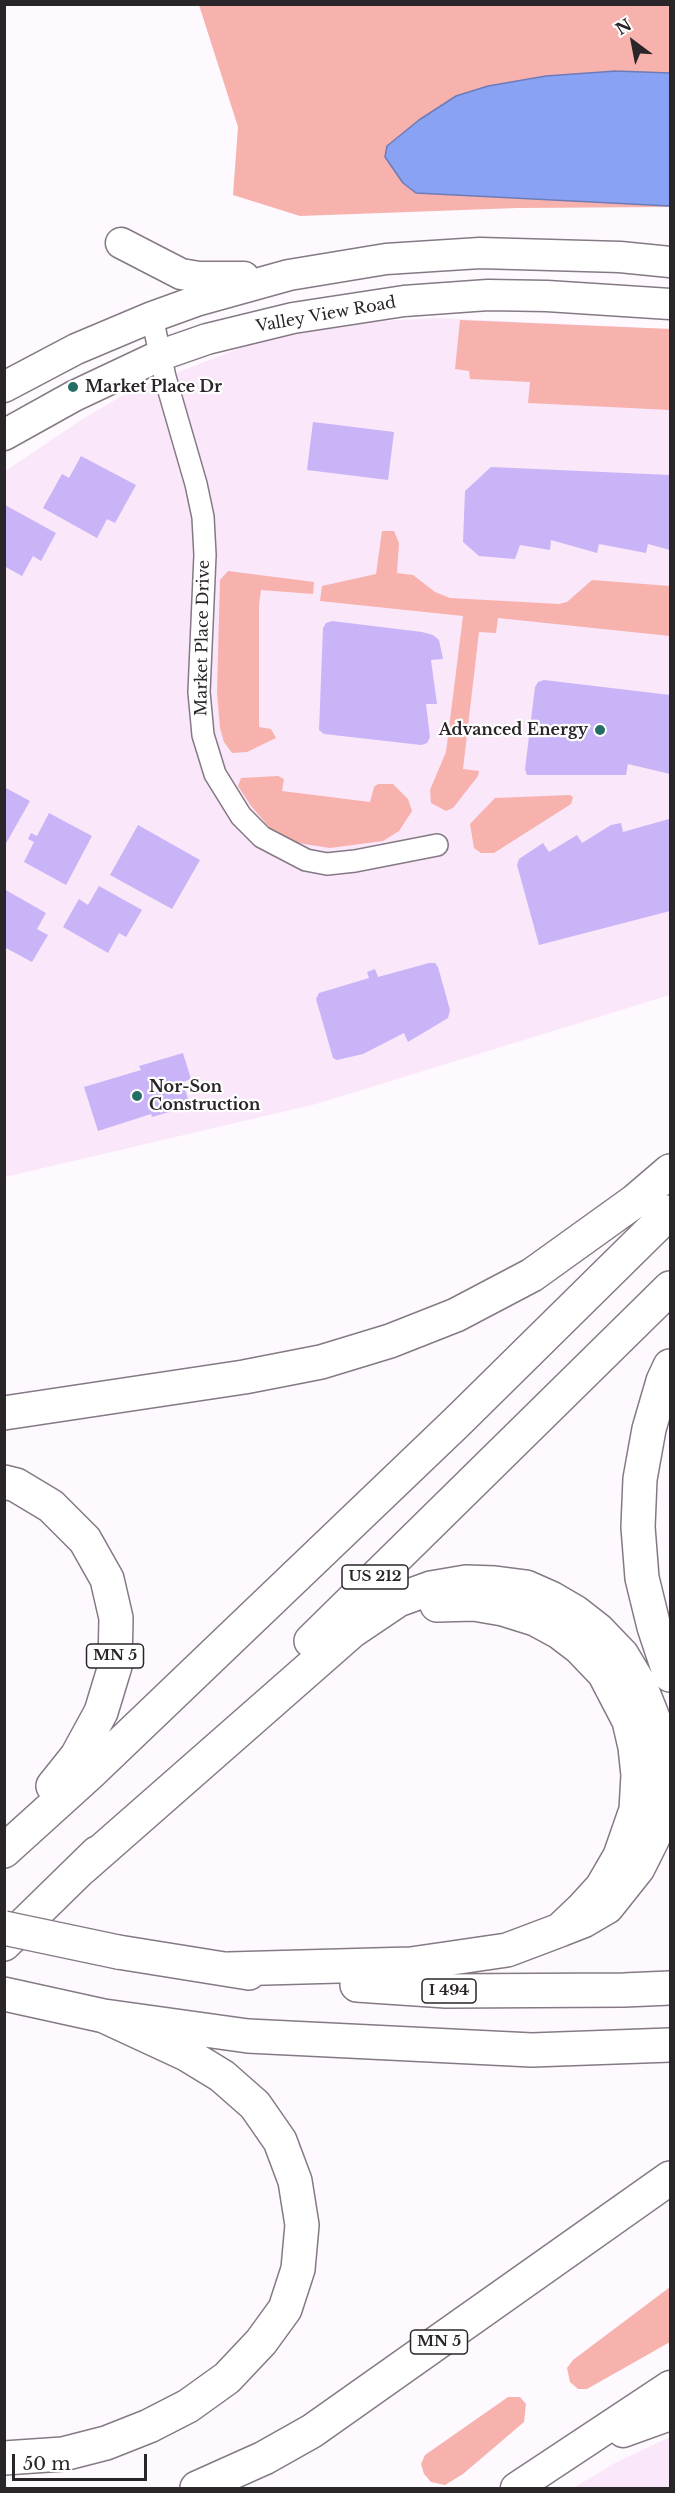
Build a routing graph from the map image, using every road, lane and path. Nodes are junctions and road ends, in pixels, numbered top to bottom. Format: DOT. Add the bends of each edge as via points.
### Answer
graph roads {
  1 [pos="121,243"];
  2 [pos="670,262"];
  3 [pos="289,275"];
  4 [pos="670,304"];
  5 [pos="152,317"];
  6 [pos="161,355"];
  7 [pos="4,387"];
  8 [pos="4,435"];
  9 [pos="436,845"];
  10 [pos="670,1171"];
  11 [pos="670,1212"];
  12 [pos="670,1288"];
  13 [pos="670,1366"];
  14 [pos="4,1413"];
  15 [pos="4,1482"];
  16 [pos="670,1675"];
  17 [pos="4,1846"];
  18 [pos="4,1851"];
  19 [pos="82,1868"];
  20 [pos="4,1928"];
  21 [pos="4,1944"];
  22 [pos="229,1970"];
  23 [pos="670,1988"];
  24 [pos="4,1994"];
  25 [pos="104,2016"];
  26 [pos="670,2045"];
  27 [pos="670,2178"];
  28 [pos="670,2202"];
  29 [pos="670,2386"];
  30 [pos="670,2415"];
  31 [pos="578,2448"];
  32 [pos="4,2458"];
  33 [pos="197,2488"];
  34 [pos="246,2488"];
  35 [pos="516,2488"];
  1 -- 3 [label="main road" via="186,275"];
  2 -- 3 [label="main road" via="480,253 386,259"];
  3 -- 5 [label="main road"];
  4 -- 6 [label="main road, Valley View Road" via="488,295 404,301 294,318 207,339"];
  5 -- 6 [label="street, Market Place Drive"];
  5 -- 7 [label="main road" via="76,349"];
  6 -- 8 [label="main road, Valley View Road"];
  6 -- 9 [label="street, Market Place Drive" via="203,517 199,692 203,735 215,774 241,816 262,837 306,860 327,864 356,861"];
  10 -- 14 [label="highway" via="532,1275 456,1314 390,1341 321,1362 244,1377"];
  11 -- 18 [label="highway, US 212" via="458,1421 90,1774"];
  12 -- 19 [label="highway, US 212"];
  13 -- 16 [label="highway" via="649,1429 640,1479 638,1527 642,1578"];
  15 -- 17 [label="highway, MN 5" via="51,1506 85,1540 107,1579 116,1618 115,1666 101,1712 77,1756"];
  19 -- 21 [label="highway, US 212"];
  19 -- 22 [label="highway" via="352,1631 405,1611 474,1604 503,1609 559,1632 604,1673 629,1721 638,1775 636,1810 620,1856 602,1887 560,1930 507,1950 411,1964"];
  20 -- 22 [label="highway, I 494, bridge"];
  22 -- 23 [label="highway, I 494" via="298,1981 446,1991"];
  24 -- 25 [label="highway"];
  25 -- 26 [label="highway" via="248,2037 404,2045 532,2050"];
  25 -- 32 [label="highway" via="186,2054 222,2076 255,2105 280,2141 295,2181 302,2225 298,2269 285,2309 261,2342 227,2378 188,2406 106,2443 63,2454"];
  27 -- 33 [label="highway, MN 5" via="312,2431"];
  28 -- 34 [label="highway" via="320,2449"];
  29 -- 31 [label="main road"];
  30 -- 31 [label="main road"];
  31 -- 35 [label="main road"];
}
